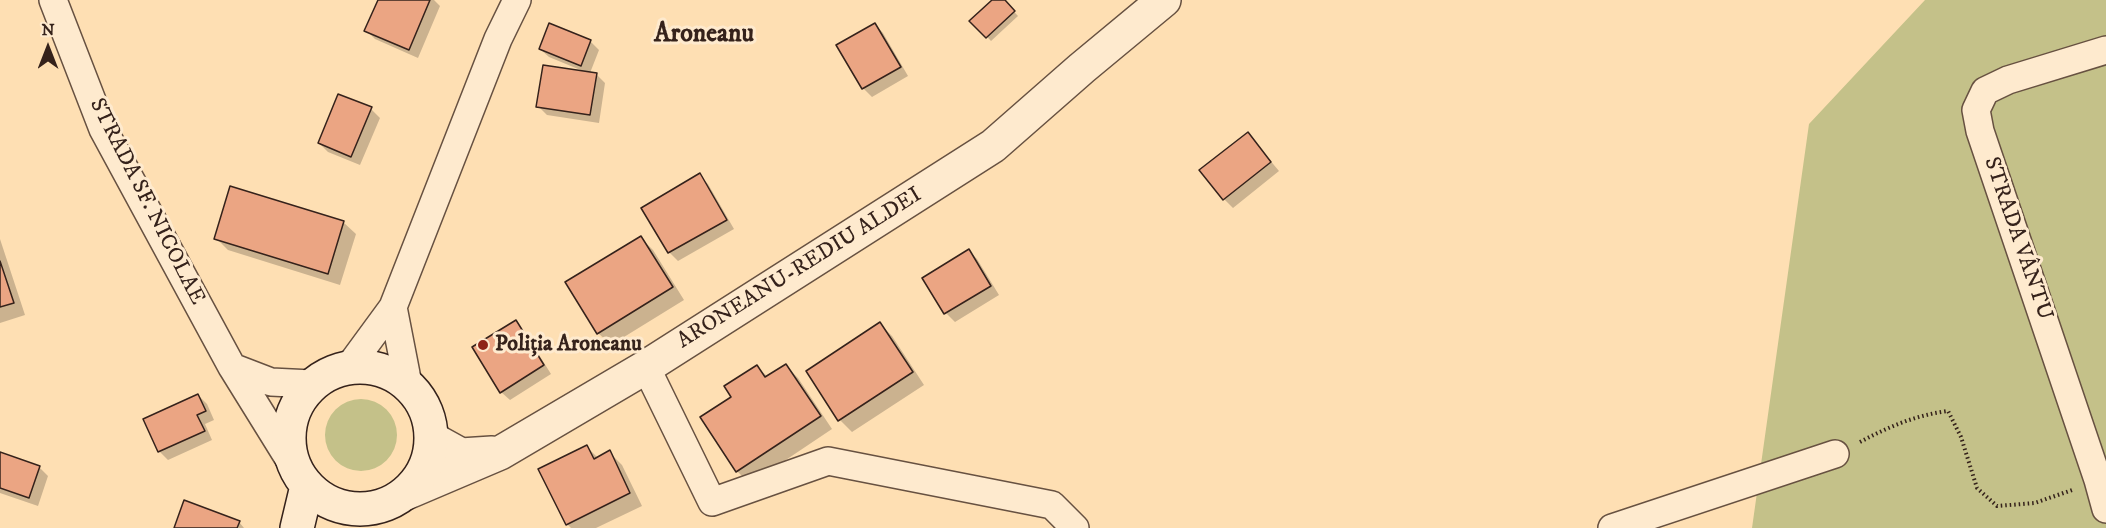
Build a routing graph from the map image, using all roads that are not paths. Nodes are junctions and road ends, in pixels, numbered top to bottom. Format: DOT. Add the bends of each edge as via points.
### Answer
graph roads {
  1 [pos="53,0"];
  2 [pos="517,0"];
  3 [pos="1164,0"];
  4 [pos="2106,50"];
  5 [pos="393,307"];
  6 [pos="232,367"];
  7 [pos="349,367"];
  8 [pos="646,367"];
  9 [pos="312,384"];
  10 [pos="408,384"];
  11 [pos="432,439"];
  12 [pos="500,453"];
  13 [pos="1835,454"];
  14 [pos="300,476"];
  15 [pos="406,493"];
  16 [pos="369,509"];
  17 [pos="2106,509"];
  18 [pos="297,528"];
  19 [pos="339,528"];
  20 [pos="1075,528"];
  21 [pos="1612,528"];
  1 -- 6 [label="street, STRADA SF. NICOLAE" via="103,129"];
  2 -- 5 [label="street" via="498,39"];
  3 -- 8 [label="street, ARONEANU-REDIU ALDEI" via="993,146"];
  4 -- 17 [label="street, STRADA VÂNTU" via="2008,80 1985,91 1976,110"];
  5 -- 7 [label="street"];
  5 -- 10 [label="street"];
  6 -- 9 [label="street" via="271,382"];
  6 -- 14 [label="street, STRADA SF. NICOLAE"];
  7 -- 9 [label="street"];
  7 -- 10 [label="street" via="381,370"];
  8 -- 12 [label="street, ARONEANU-REDIU ALDEI"];
  8 -- 20 [label="street" via="712,502 828,461 1052,505"];
  9 -- 14 [label="street" via="297,402 290,423 288,445"];
  10 -- 11 [label="street" via="426,409"];
  11 -- 12 [label="street" via="461,454"];
  11 -- 15 [label="street" via="424,469"];
  12 -- 15 [label="street, ARONEANU-REDIU ALDEI"];
  13 -- 21 [label="street"];
  14 -- 16 [label="street" via="325,500 346,508"];
  14 -- 18 [label="street"];
  15 -- 16 [label="street"];
  16 -- 19 [label="street"];
}
